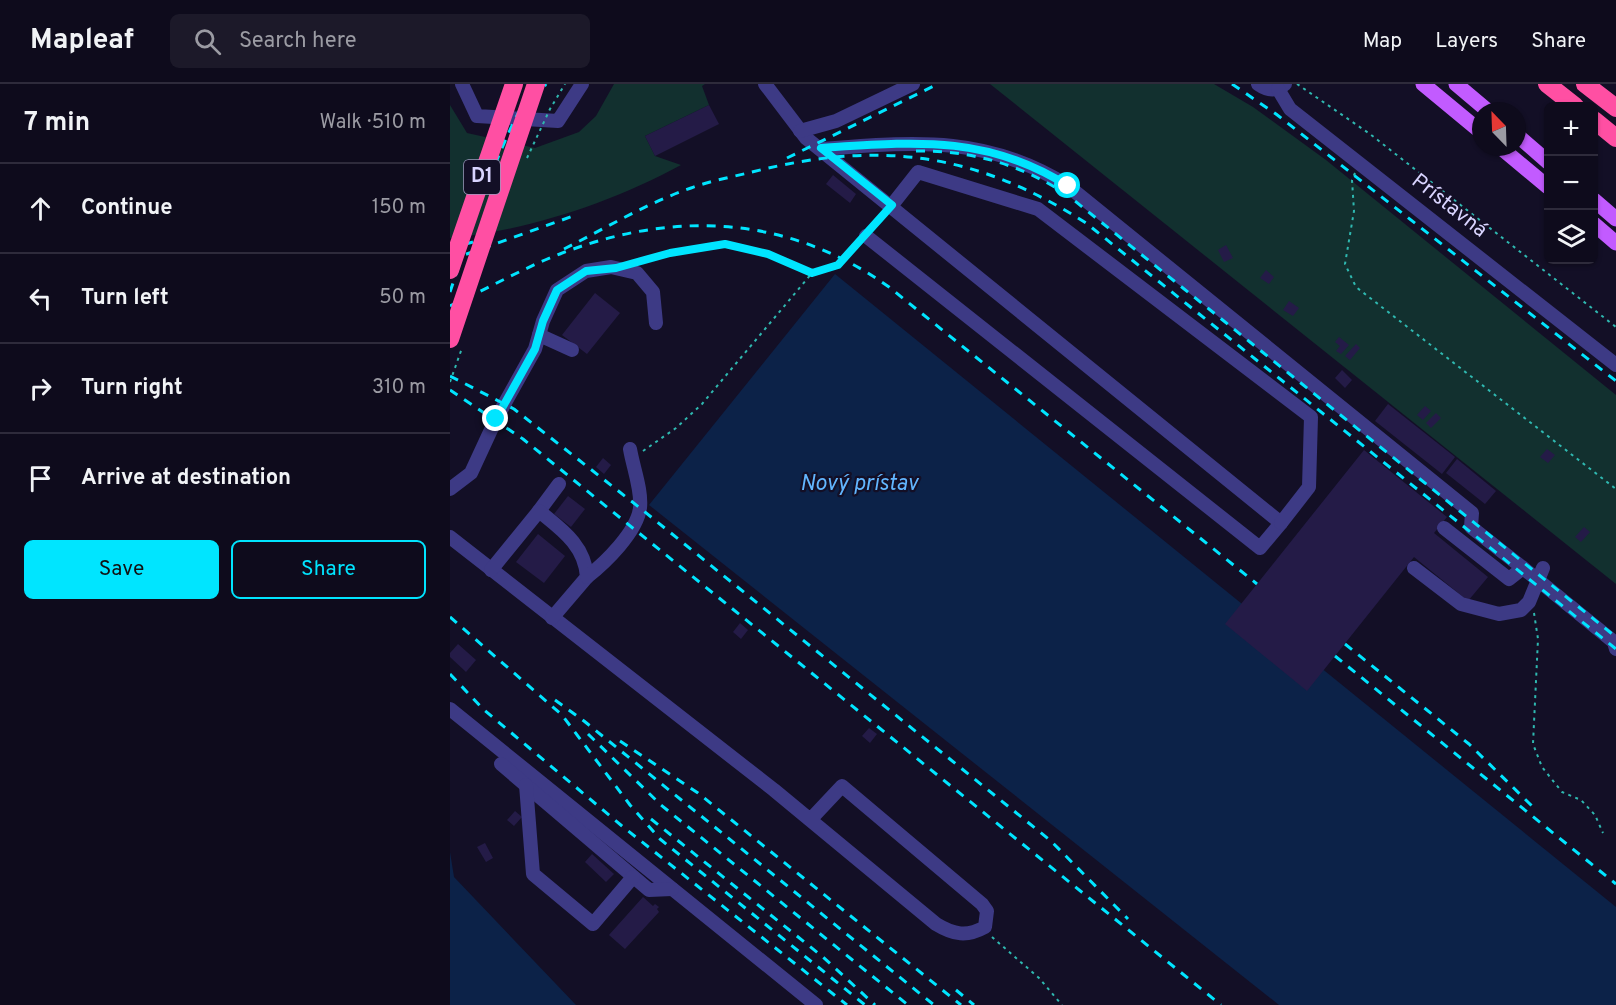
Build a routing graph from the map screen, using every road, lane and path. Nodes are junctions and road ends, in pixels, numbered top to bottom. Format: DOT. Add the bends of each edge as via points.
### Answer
graph roads {
  1 [pos="462,84"];
  2 [pos="514,84"];
  3 [pos="536,84"];
  4 [pos="565,84"];
  5 [pos="582,84"];
  6 [pos="765,84"];
  7 [pos="913,84"];
  8 [pos="1258,84"];
  9 [pos="1297,84"];
  10 [pos="1423,84"];
  11 [pos="1456,84"];
  12 [pos="1547,84"];
  13 [pos="1585,84"];
  14 [pos="1282,86"];
  15 [pos="1477,102"];
  16 [pos="1570,102"];
  17 [pos="1616,108"];
  18 [pos="1598,124"];
  19 [pos="1472,125"];
  20 [pos="800,131"];
  21 [pos="1616,138"];
  22 [pos="1526,143"];
  23 [pos="821,148"];
  24 [pos="1511,156"];
  25 [pos="527,159"];
  26 [pos="1544,159"];
  27 [pos="1362,164"];
  28 [pos="1544,184"];
  29 [pos="1598,204"];
  30 [pos="892,205"];
  31 [pos="1616,219"];
  32 [pos="1598,228"];
  33 [pos="866,236"];
  34 [pos="1616,243"];
  35 [pos="638,262"];
  36 [pos="450,270"];
  37 [pos="812,273"];
  38 [pos="656,323"];
  39 [pos="1616,327"];
  40 [pos="539,335"];
  41 [pos="458,338"];
  42 [pos="572,350"];
  43 [pos="1616,365"];
  44 [pos="450,382"];
  45 [pos="631,454"];
  46 [pos="559,484"];
  47 [pos="450,489"];
  48 [pos="1616,489"];
  49 [pos="539,511"];
  50 [pos="1281,523"];
  51 [pos="1444,528"];
  52 [pos="450,537"];
  53 [pos="1414,568"];
  54 [pos="1523,568"];
  55 [pos="491,570"];
  56 [pos="1541,574"];
  57 [pos="587,577"];
  58 [pos="1528,602"];
  59 [pos="552,618"];
  60 [pos="1616,648"];
  61 [pos="450,709"];
  62 [pos="472,729"];
  63 [pos="526,785"];
  64 [pos="810,820"];
  65 [pos="1603,833"];
  66 [pos="633,877"];
  67 [pos="672,889"];
  68 [pos="979,930"];
  69 [pos="813,1004"];
  70 [pos="1062,1005"];
  1 -- 5 [label="street" via="477,116 558,121"];
  2 -- 36 [label="highway, D1, bridge"];
  3 -- 41 [label="highway, D1, bridge"];
  4 -- 25 [label="path, bridge"];
  6 -- 20 [label="street"];
  7 -- 20 [label="street" via="836,121"];
  8 -- 14 [label="street, Prístavná" via="1269,90"];
  9 -- 39 [label="path" via="1370,134"];
  10 -- 19 [label="main road"];
  11 -- 15 [label="main road"];
  12 -- 16 [label="highway"];
  13 -- 17 [label="highway"];
  14 -- 27 [label="street, Prístavná" via="1290,109"];
  18 -- 21 [label="highway"];
  20 -- 23 [label="street"];
  22 -- 26 [label="main road"];
  23 -- 30 [label="street"];
  23 -- 54 [label="street" via="916,142 976,147 1042,169 1472,513 1471,527"];
  24 -- 28 [label="main road"];
  27 -- 43 [label="street, Prístavná"];
  27 -- 48 [label="path" via="1352,180 1354,211 1345,264 1356,287"];
  29 -- 31 [label="main road"];
  30 -- 33 [label="path"];
  30 -- 50 [label="street"];
  30 -- 50 [label="street" via="918,172 1038,209 1311,417 1309,488"];
  32 -- 34 [label="main road"];
  33 -- 37 [label="path" via="838,265"];
  33 -- 50 [label="street" via="1260,548"];
  35 -- 37 [label="path" via="725,244 768,254"];
  37 -- 45 [label="path" via="702,404 676,428"];
  38 -- 40 [label="street" via="653,292 637,273 611,267 586,271 557,290"];
  40 -- 42 [label="street"];
  40 -- 47 [label="street" via="471,473"];
  41 -- 44 [label="path, bridge"];
  45 -- 57 [label="street" via="640,508 636,520 605,564"];
  46 -- 49 [label="street"];
  49 -- 55 [label="street"];
  49 -- 57 [label="street" via="572,539 586,564"];
  51 -- 54 [label="street" via="1509,579"];
  52 -- 55 [label="street"];
  53 -- 58 [label="street" via="1472,608 1499,614 1521,610"];
  54 -- 56 [label="street"];
  55 -- 59 [label="street"];
  56 -- 58 [label="street"];
  56 -- 60 [label="street"];
  57 -- 59 [label="street"];
  58 -- 65 [label="path" via="1536,619 1538,639 1533,744 1542,766 1562,792 1581,800 1595,815"];
  59 -- 64 [label="street"];
  61 -- 62 [label="street"];
  62 -- 63 [label="street" via="497,760"];
  62 -- 67 [label="street"];
  63 -- 66 [label="street"];
  63 -- 66 [label="street" via="533,874 592,924"];
  64 -- 68 [label="street" via="942,927 961,935"];
  64 -- 68 [label="street" via="842,786 982,904 988,921"];
  66 -- 67 [label="street" via="649,890"];
  67 -- 69 [label="street"];
  68 -- 70 [label="path" via="1008,949"];
}
